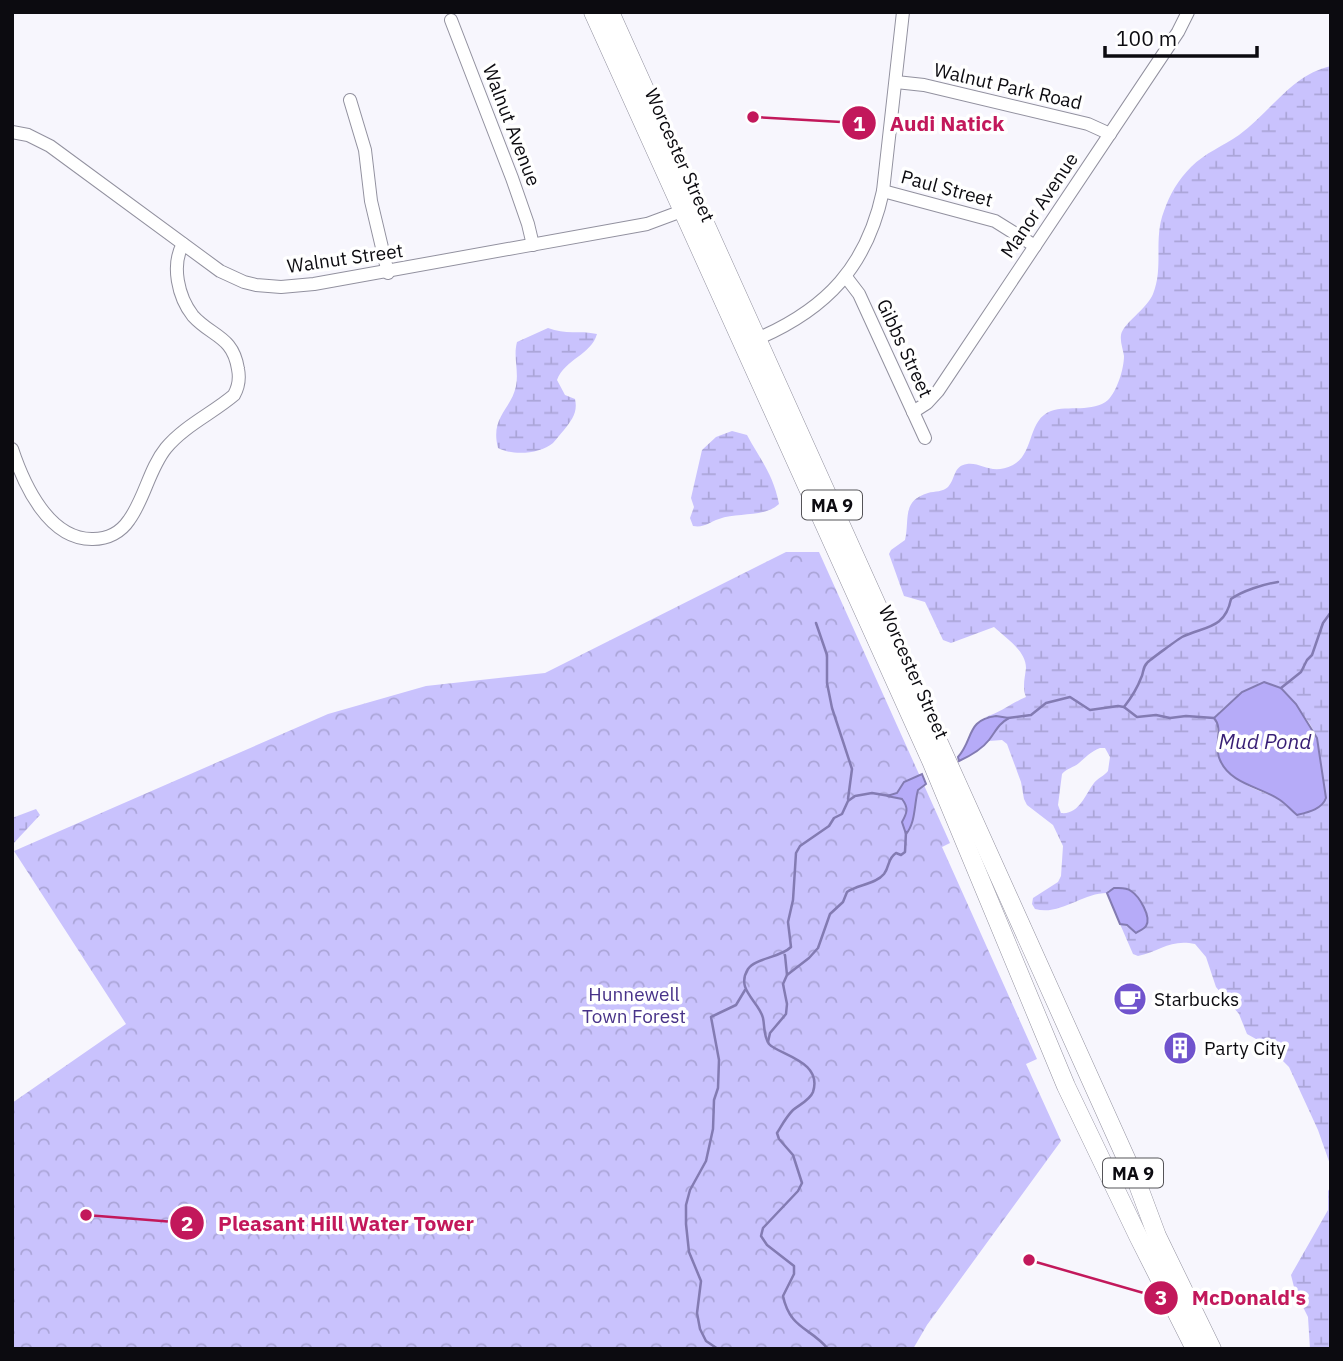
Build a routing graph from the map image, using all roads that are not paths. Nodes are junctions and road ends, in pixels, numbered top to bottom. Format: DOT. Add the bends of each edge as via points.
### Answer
graph roads {
  1 [pos="593,12"];
  2 [pos="610,12"];
  3 [pos="903,12"];
  4 [pos="1188,12"];
  5 [pos="451,20"];
  6 [pos="896,82"];
  7 [pos="350,100"];
  8 [pos="12,132"];
  9 [pos="1110,134"];
  10 [pos="883,191"];
  11 [pos="682,211"];
  12 [pos="183,244"];
  13 [pos="533,245"];
  14 [pos="1035,246"];
  15 [pos="388,273"];
  16 [pos="846,277"];
  17 [pos="757,339"];
  18 [pos="914,412"];
  19 [pos="925,438"];
  20 [pos="12,449"];
  21 [pos="1138,1185"];
  22 [pos="1118,1194"];
  23 [pos="1195,1349"];
  24 [pos="1212,1349"];
  1 -- 11 [label="highway, Worcester Street / MA 9"];
  2 -- 17 [label="highway, Worcester Street / MA 9"];
  3 -- 6 [label="street"];
  4 -- 9 [label="street, Manor Avenue"];
  5 -- 13 [label="street, Walnut Avenue"];
  6 -- 9 [label="street, Walnut Park Road" via="1088,124"];
  6 -- 10 [label="street"];
  7 -- 15 [label="street" via="365,150"];
  8 -- 12 [label="street, Walnut Street" via="50,146"];
  9 -- 14 [label="street, Manor Avenue"];
  10 -- 14 [label="street, Paul Street" via="995,221"];
  10 -- 16 [label="street" via="872,230"];
  11 -- 13 [label="street, Walnut Street" via="648,224"];
  11 -- 22 [label="highway, Worcester Street / MA 9" via="932,763 1055,1061"];
  12 -- 15 [label="street, Walnut Street" via="220,271 256,285 281,287"];
  12 -- 20 [label="street" via="176,264 183,297 194,317 234,351 239,383 234,395 168,446 129,520 108,537 77,538 53,522 32,494"];
  13 -- 15 [label="street, Walnut Street"];
  14 -- 18 [label="street, Manor Avenue" via="938,391"];
  16 -- 17 [label="street" via="810,311"];
  16 -- 18 [label="street, Gibbs Street" via="859,294"];
  17 -- 21 [label="highway, Worcester Street / MA 9"];
  18 -- 19 [label="street, Gibbs Street"];
  21 -- 22 [label="highway"];
  21 -- 24 [label="highway, Worcester Street / MA 9"];
  22 -- 23 [label="highway, Worcester Street / MA 9"];
}
